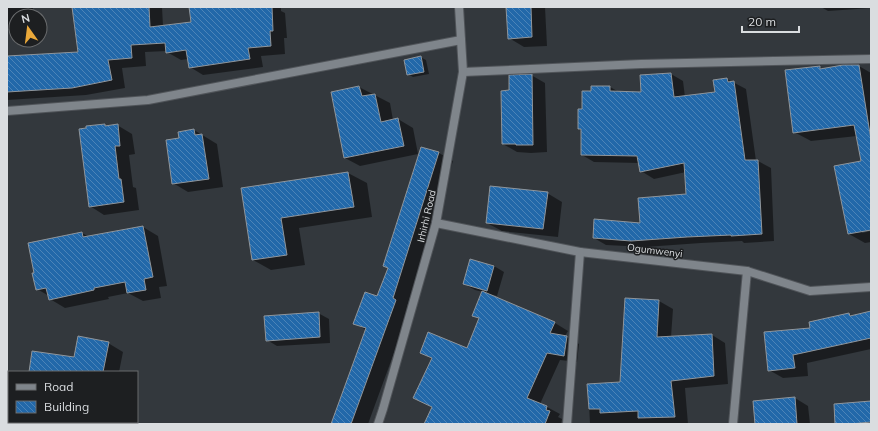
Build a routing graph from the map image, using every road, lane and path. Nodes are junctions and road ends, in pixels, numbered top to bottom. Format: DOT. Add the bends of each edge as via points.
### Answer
graph roads {
  1 [pos="459,7"];
  2 [pos="461,40"];
  3 [pos="871,59"];
  4 [pos="463,72"];
  5 [pos="7,111"];
  6 [pos="436,223"];
  7 [pos="580,252"];
  8 [pos="747,271"];
  9 [pos="871,287"];
  10 [pos="378,424"];
  11 [pos="567,424"];
  12 [pos="733,424"];
  1 -- 2 [label="street, Irhirhi Road"];
  2 -- 4 [label="street, Irhirhi Road"];
  2 -- 5 [label="street" via="148,100"];
  3 -- 4 [label="street" via="641,64"];
  4 -- 6 [label="street, Irhirhi Road"];
  6 -- 7 [label="street, Ogumwenyi"];
  6 -- 10 [label="street, Irhirhi Road"];
  7 -- 8 [label="street, Ogumwenyi"];
  7 -- 11 [label="street"];
  8 -- 9 [label="street, Ogumwenyi" via="810,290"];
  8 -- 12 [label="street"];
}
